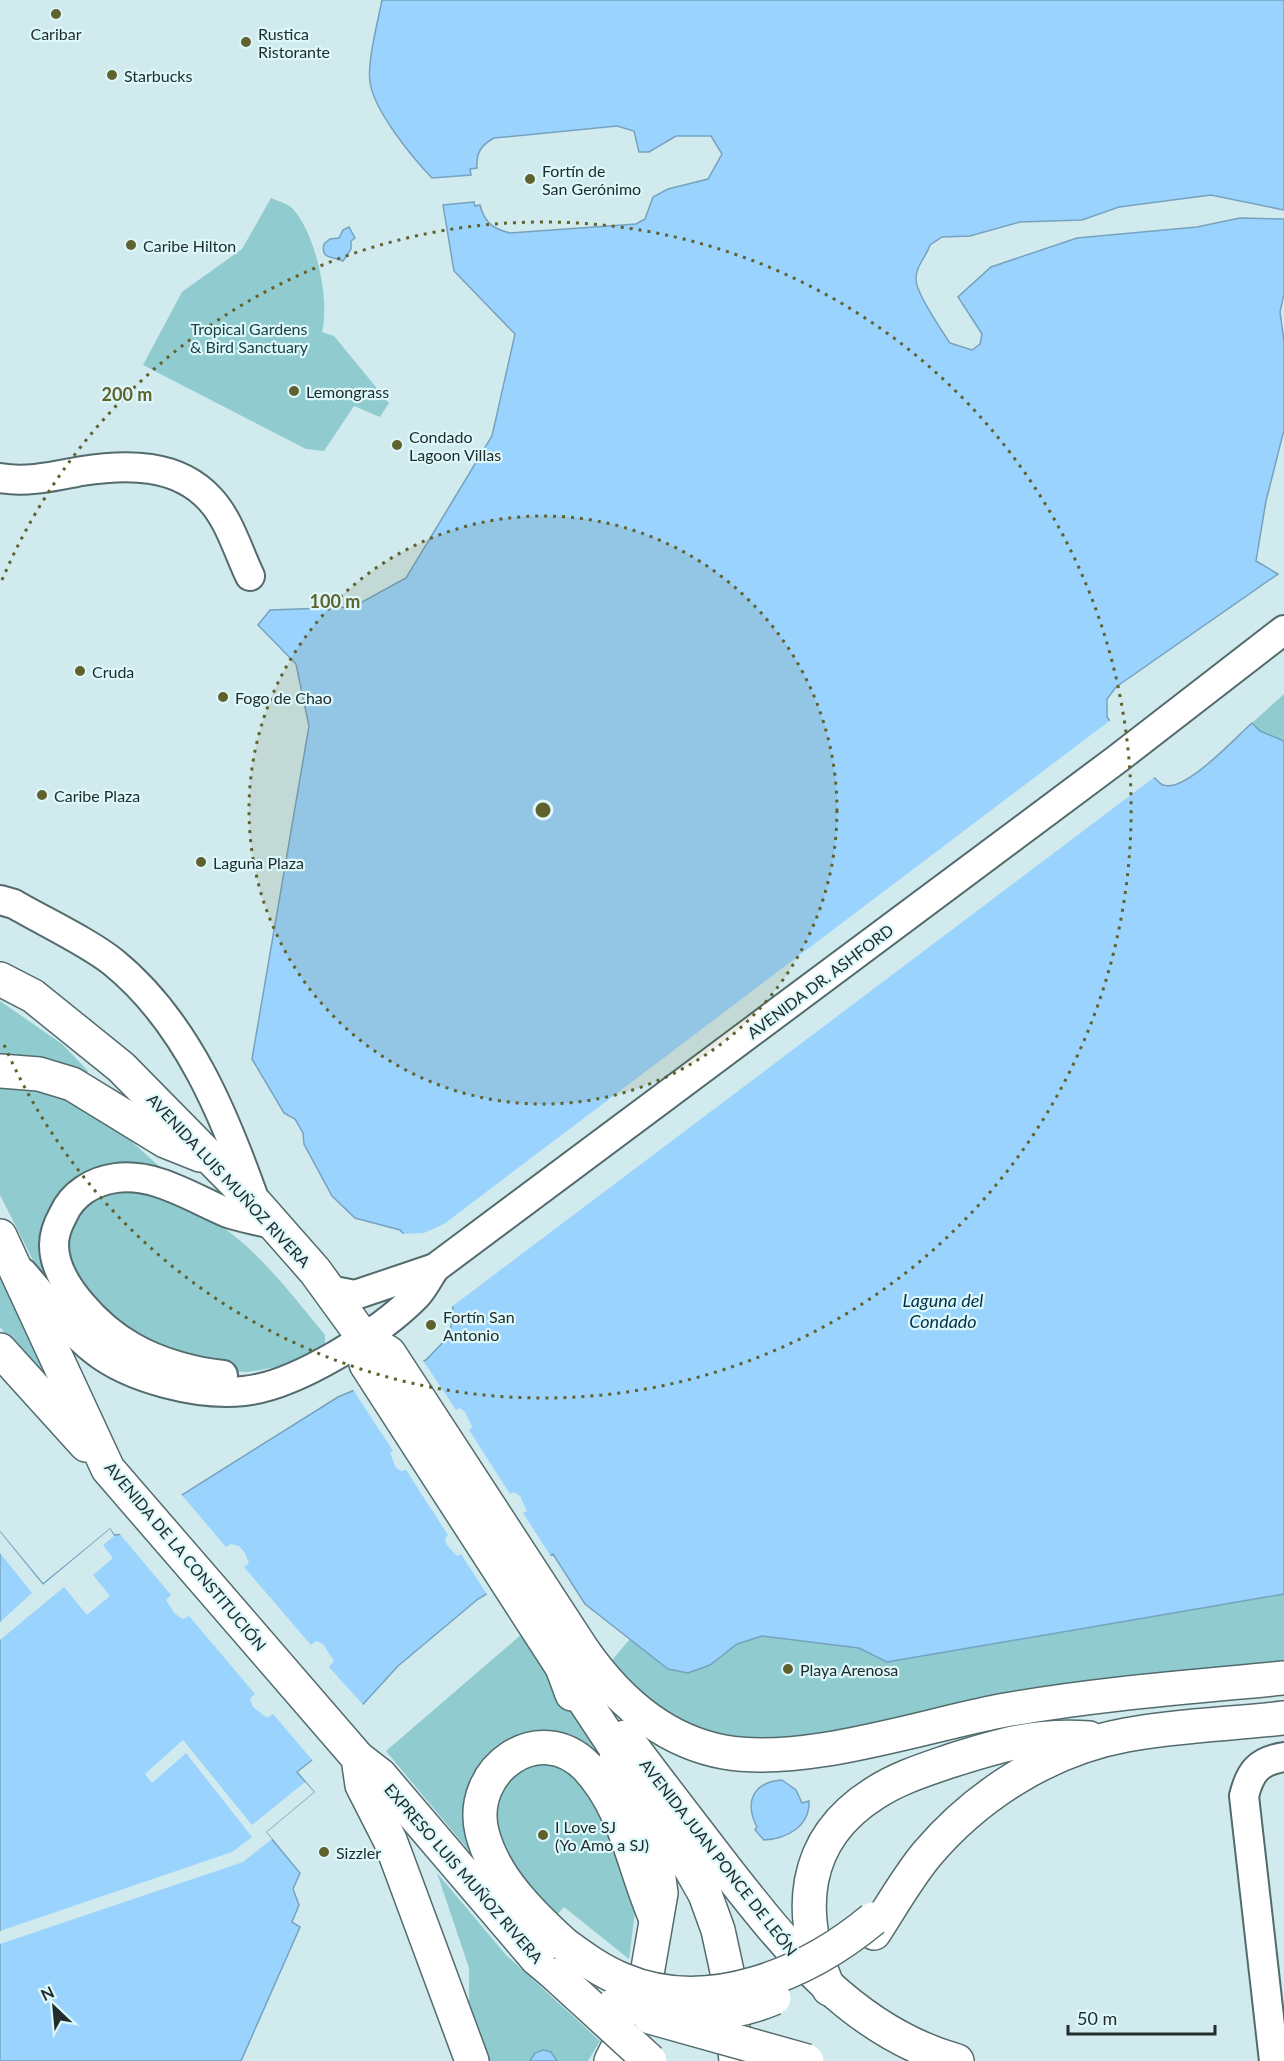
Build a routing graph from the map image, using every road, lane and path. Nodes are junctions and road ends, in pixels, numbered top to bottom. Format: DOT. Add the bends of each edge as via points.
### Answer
graph roads {
  1 [pos="0,478"];
  2 [pos="250,576"];
  3 [pos="1284,630"];
  4 [pos="0,900"];
  5 [pos="0,979"];
  6 [pos="0,1071"];
  7 [pos="216,1162"];
  8 [pos="264,1214"];
  9 [pos="0,1236"];
  10 [pos="15,1265"];
  11 [pos="435,1269"];
  12 [pos="329,1290"];
  13 [pos="0,1350"];
  14 [pos="373,1351"];
  15 [pos="277,1382"];
  16 [pos="108,1469"];
  17 [pos="573,1660"];
  18 [pos="1284,1677"];
  19 [pos="1284,1718"];
  20 [pos="1105,1739"];
  21 [pos="1284,1757"];
  22 [pos="358,1758"];
  23 [pos="656,1919"];
  24 [pos="873,1926"];
  25 [pos="556,1975"];
  26 [pos="829,1989"];
  27 [pos="614,2005"];
  28 [pos="472,2061"];
  29 [pos="611,2061"];
  30 [pos="650,2061"];
  31 [pos="736,2061"];
  32 [pos="807,2061"];
  33 [pos="957,2061"];
  34 [pos="1274,2061"];
  1 -- 2 [label="street" via="34,480 108,467 151,468 187,480 211,500"];
  3 -- 11 [label="street, AVENIDA DR. ASHFORD"];
  4 -- 8 [label="street" via="14,904 112,961 161,1008 219,1105"];
  5 -- 7 [label="main road, AVENIDA LUIS MUÑOZ RIVERA" via="33,996 122,1066"];
  6 -- 7 [label="main road" via="39,1074 72,1084 165,1141"];
  7 -- 8 [label="main road, AVENIDA LUIS MUÑOZ RIVERA"];
  8 -- 12 [label="main road, AVENIDA LUIS MUÑOZ RIVERA"];
  8 -- 15 [label="street" via="231,1214 166,1184 117,1178 94,1183 68,1203 56,1228 54,1246 58,1265 81,1305 132,1347 205,1373"];
  9 -- 10 [label="main road, AVENIDA DE LA CONSTITUCIÓN"];
  10 -- 15 [label="street, AVENIDA DR. ASHFORD" via="94,1350 132,1371 165,1384 214,1392 246,1391"];
  10 -- 16 [label="main road, AVENIDA DE LA CONSTITUCIÓN"];
  11 -- 12 [label="street" via="355,1295"];
  11 -- 14 [label="street, AVENIDA DR. ASHFORD"];
  12 -- 14 [label="main road, AVENIDA LUIS MUÑOZ RIVERA"];
  13 -- 16 [label="main road"];
  14 -- 15 [label="street, AVENIDA DR. ASHFORD"];
  14 -- 17 [label="main road, AVENIDA LUIS MUÑOZ RIVERA"];
  16 -- 22 [label="main road, AVENIDA DE LA CONSTITUCIÓN"];
  17 -- 18 [label="main road" via="678,1738 704,1748 754,1756 836,1747 1002,1711"];
  17 -- 23 [label="main road" via="570,1692 617,1769 658,1871 661,1893"];
  17 -- 26 [label="main road, AVENIDA JUAN PONCE DE LEÓN" via="585,1682 767,1922"];
  17 -- 31 [label="main road" via="705,1893 728,1976"];
  19 -- 20 [label="main road"];
  20 -- 24 [label="main road" via="1066,1752 1028,1772 967,1813 925,1856"];
  20 -- 26 [label="main road" via="1066,1737 1009,1742 908,1775 855,1807 830,1835 807,1896 809,1932"];
  21 -- 34 [label="street" via="1258,1765 1249,1776 1244,1796"];
  22 -- 25 [label="main road, EXPRESO LUIS MUÑOZ RIVERA" via="380,1775 519,1939"];
  22 -- 28 [label="main road" via="362,1785 390,1840"];
  23 -- 24 [label="main road, bridge" via="622,1820 586,1767 572,1756 538,1748 508,1758 498,1767 484,1791 479,1813 482,1832 496,1865 518,1896 564,1944 595,1966 634,1984 679,1993 749,1986 784,1974"];
  23 -- 29 [label="main road" via="643,1997"];
  24 -- 27 [label="main road, bridge" via="811,1977 758,2005 722,2014 694,2015"];
  25 -- 27 [label="main road, bridge"];
  25 -- 30 [label="main road, EXPRESO LUIS MUÑOZ RIVERA, bridge"];
  26 -- 33 [label="main road, AVENIDA JUAN PONCE DE LEÓN" via="906,2041"];
  27 -- 32 [label="main road, bridge"];
}
